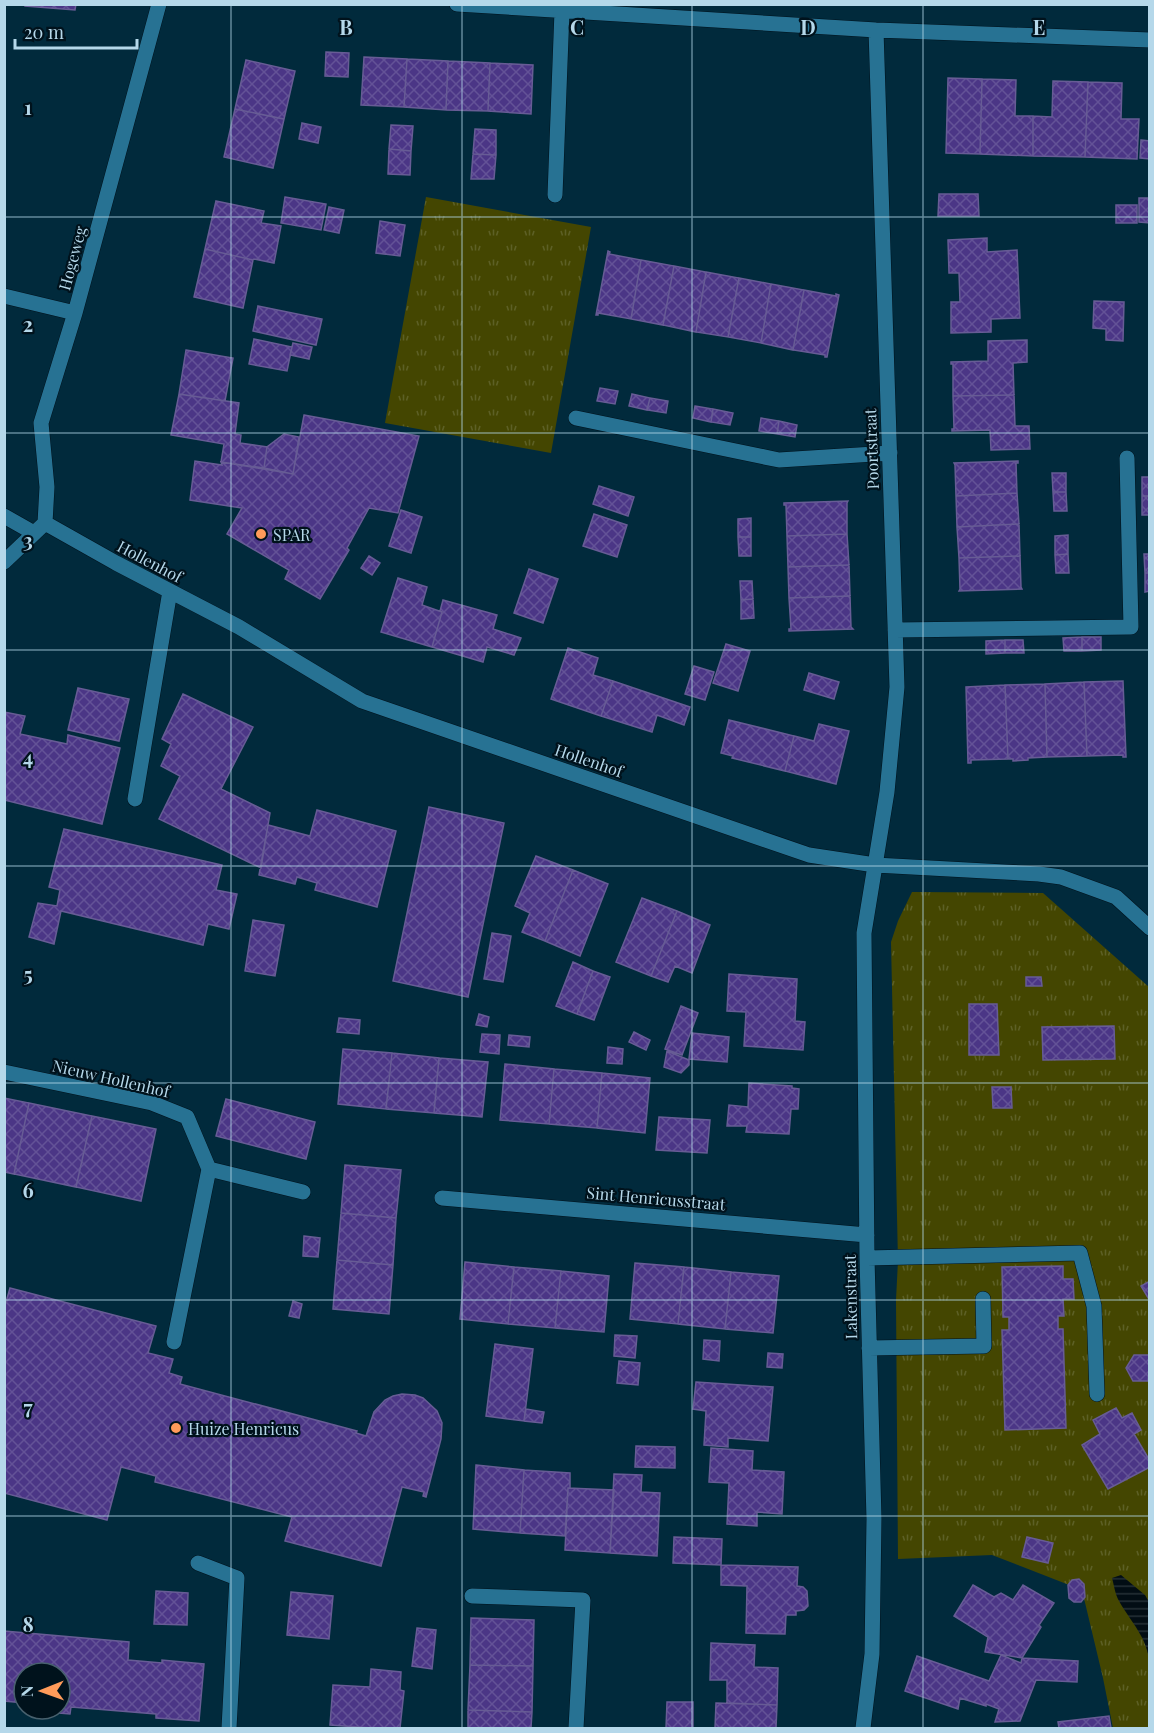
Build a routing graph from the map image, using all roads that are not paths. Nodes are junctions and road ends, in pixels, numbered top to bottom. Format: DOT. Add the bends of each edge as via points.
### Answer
graph roads {
  1 [pos="159,4"];
  2 [pos="457,4"];
  3 [pos="562,11"];
  4 [pos="876,30"];
  5 [pos="1149,40"];
  6 [pos="555,195"];
  7 [pos="4,296"];
  8 [pos="75,313"];
  9 [pos="576,418"];
  10 [pos="890,453"];
  11 [pos="1127,458"];
  12 [pos="4,516"];
  13 [pos="39,528"];
  14 [pos="4,562"];
  15 [pos="170,591"];
  16 [pos="895,630"];
  17 [pos="135,800"];
  18 [pos="875,865"];
  19 [pos="1149,928"];
  20 [pos="4,1072"];
  21 [pos="209,1169"];
  22 [pos="303,1192"];
  23 [pos="442,1198"];
  24 [pos="867,1235"];
  25 [pos="867,1257"];
  26 [pos="983,1299"];
  27 [pos="174,1342"];
  28 [pos="869,1347"];
  29 [pos="1097,1394"];
  30 [pos="198,1563"];
  31 [pos="472,1596"];
  32 [pos="229,1728"];
  33 [pos="576,1728"];
  34 [pos="863,1728"];
  1 -- 8 [label="street, Hogeweg"];
  2 -- 3 [label="street"];
  3 -- 4 [label="street"];
  3 -- 6 [label="street"];
  4 -- 5 [label="street"];
  4 -- 10 [label="street, Poortstraat"];
  7 -- 8 [label="street"];
  8 -- 13 [label="street, Hogeweg" via="41,423 46,487"];
  9 -- 10 [label="street" via="779,460"];
  10 -- 16 [label="street, Poortstraat"];
  11 -- 16 [label="street" via="1131,627"];
  12 -- 13 [label="street, Hollenhof"];
  13 -- 14 [label="street"];
  13 -- 15 [label="street, Hollenhof"];
  15 -- 17 [label="street"];
  15 -- 18 [label="street, Hollenhof" via="239,627 362,701 809,855"];
  16 -- 18 [label="street, Poortstraat" via="897,687"];
  18 -- 19 [label="street, Hollenhof" via="1061,877 1116,897"];
  18 -- 24 [label="street, Lakenstraat" via="864,933"];
  20 -- 21 [label="street, Nieuw Hollenhof" via="152,1102 187,1117"];
  21 -- 22 [label="street"];
  21 -- 27 [label="street"];
  23 -- 24 [label="street, Sint Henricusstraat"];
  24 -- 25 [label="street, Lakenstraat"];
  25 -- 28 [label="street, Lakenstraat"];
  25 -- 29 [label="street" via="1080,1253 1094,1306"];
  26 -- 28 [label="street" via="984,1346"];
  28 -- 34 [label="street, Lakenstraat" via="874,1519 872,1654"];
  30 -- 32 [label="street" via="237,1578"];
  31 -- 33 [label="street" via="583,1600"];
}
